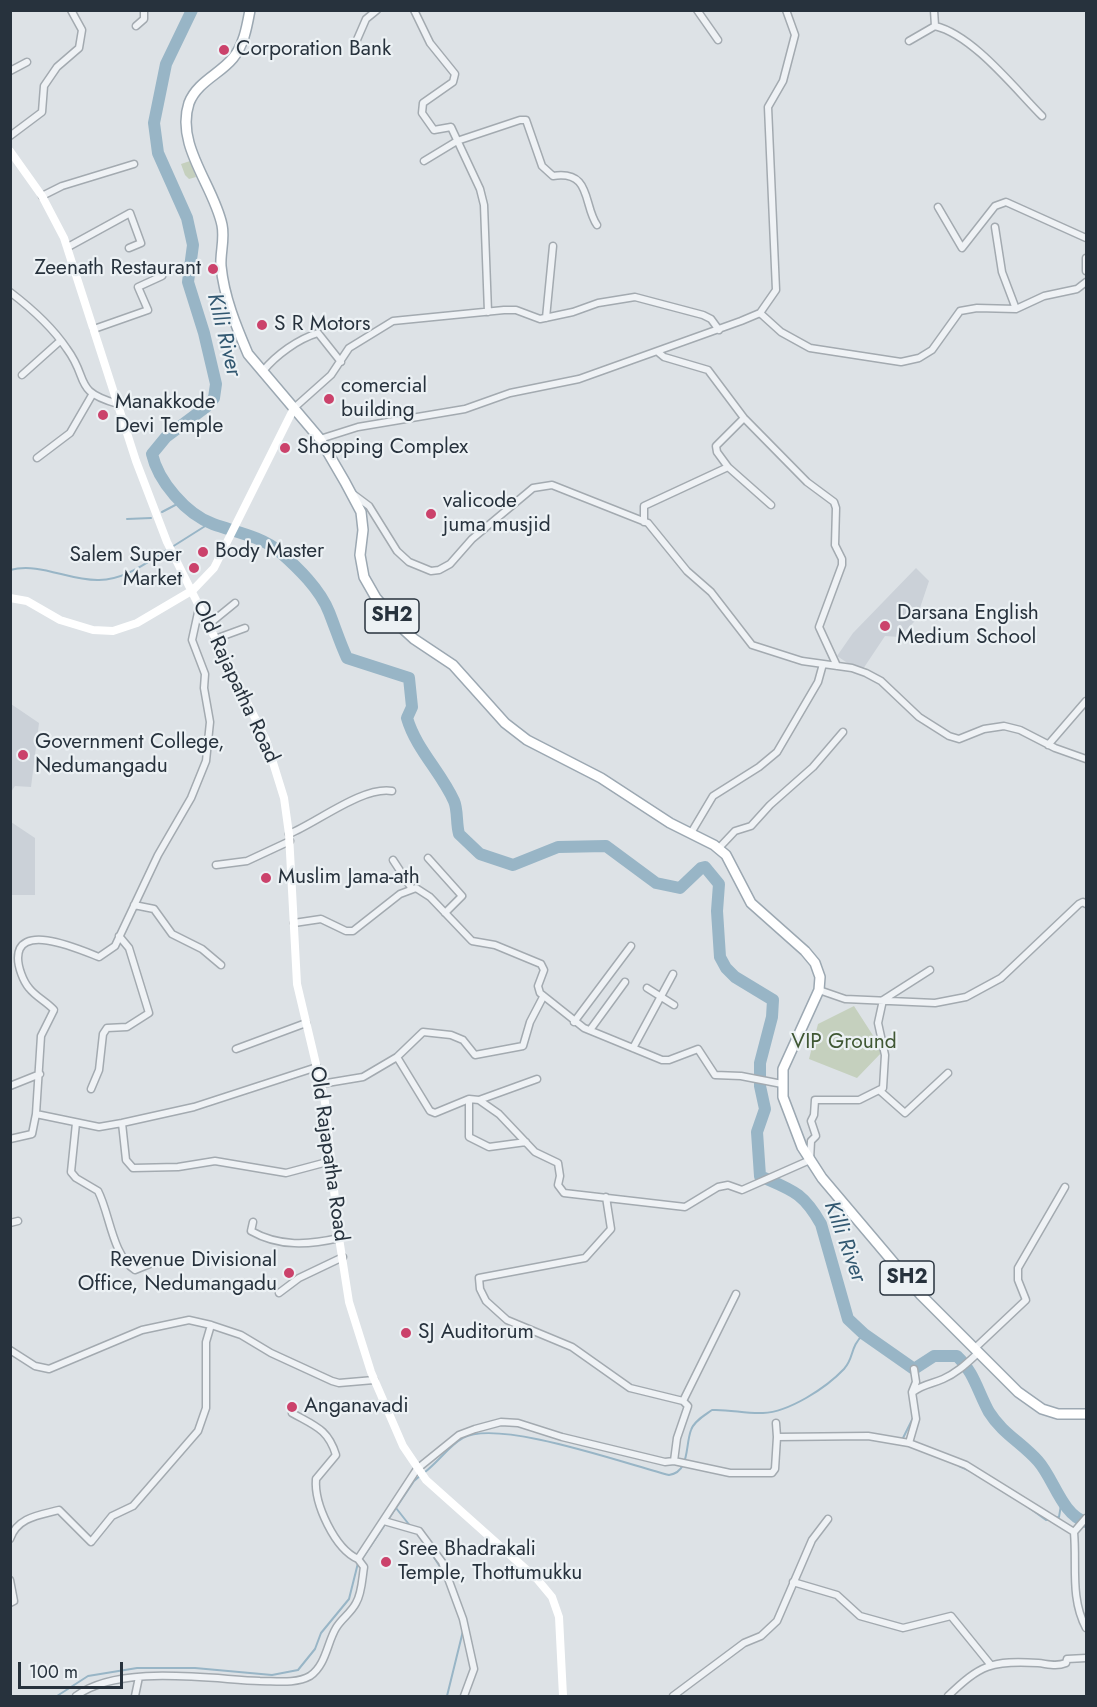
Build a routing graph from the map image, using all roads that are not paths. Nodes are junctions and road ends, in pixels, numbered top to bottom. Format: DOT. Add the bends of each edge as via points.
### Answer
graph roads {
  1 [pos="71,10"];
  2 [pos="144,10"];
  3 [pos="250,10"];
  4 [pos="377,10"];
  5 [pos="414,10"];
  6 [pos="697,10"];
  7 [pos="786,10"];
  8 [pos="934,10"];
  9 [pos="136,26"];
  10 [pos="935,26"];
  11 [pos="718,40"];
  12 [pos="909,40"];
  13 [pos="356,42"];
  14 [pos="27,62"];
  15 [pos="10,71"];
  16 [pos="1042,116"];
  17 [pos="10,136"];
  18 [pos="457,141"];
  19 [pos="10,151"];
  20 [pos="424,161"];
  21 [pos="134,164"];
  22 [pos="42,196"];
  23 [pos="938,207"];
  24 [pos="597,225"];
  25 [pos="995,227"];
  26 [pos="1086,238"];
  27 [pos="553,246"];
  28 [pos="68,247"];
  29 [pos="129,248"];
  30 [pos="1086,258"];
  31 [pos="159,267"];
  32 [pos="1086,271"];
  33 [pos="1086,282"];
  34 [pos="11,294"];
  35 [pos="1016,309"];
  36 [pos="488,312"];
  37 [pos="760,313"];
  38 [pos="546,318"];
  39 [pos="94,329"];
  40 [pos="719,330"];
  41 [pos="60,341"];
  42 [pos="658,352"];
  43 [pos="342,362"];
  44 [pos="263,371"];
  45 [pos="22,375"];
  46 [pos="92,395"];
  47 [pos="118,404"];
  48 [pos="294,408"];
  49 [pos="744,418"];
  50 [pos="320,440"];
  51 [pos="37,458"];
  52 [pos="728,467"];
  53 [pos="350,493"];
  54 [pos="771,505"];
  55 [pos="644,522"];
  56 [pos="193,590"];
  57 [pos="10,598"];
  58 [pos="235,603"];
  59 [pos="200,605"];
  60 [pos="208,625"];
  61 [pos="245,628"];
  62 [pos="215,639"];
  63 [pos="823,664"];
  64 [pos="837,666"];
  65 [pos="1086,701"];
  66 [pos="843,732"];
  67 [pos="1048,745"];
  68 [pos="1086,759"];
  69 [pos="392,791"];
  70 [pos="691,832"];
  71 [pos="289,837"];
  72 [pos="718,849"];
  73 [pos="428,858"];
  74 [pos="393,860"];
  75 [pos="216,865"];
  76 [pos="412,889"];
  77 [pos="1086,904"];
  78 [pos="134,905"];
  79 [pos="445,913"];
  80 [pos="294,923"];
  81 [pos="119,936"];
  82 [pos="631,946"];
  83 [pos="222,965"];
  84 [pos="930,970"];
  85 [pos="673,974"];
  86 [pos="625,982"];
  87 [pos="647,988"];
  88 [pos="819,990"];
  89 [pos="660,995"];
  90 [pos="543,997"];
  91 [pos="883,1000"];
  92 [pos="674,1005"];
  93 [pos="574,1022"];
  94 [pos="306,1023"];
  95 [pos="590,1030"];
  96 [pos="633,1048"];
  97 [pos="236,1049"];
  98 [pos="397,1057"];
  99 [pos="317,1067"];
  100 [pos="948,1073"];
  101 [pos="40,1074"];
  102 [pos="537,1079"];
  103 [pos="321,1084"];
  104 [pos="782,1084"];
  105 [pos="10,1086"];
  106 [pos="91,1089"];
  107 [pos="879,1090"];
  108 [pos="469,1099"];
  109 [pos="479,1100"];
  110 [pos="36,1114"];
  111 [pos="76,1123"];
  112 [pos="122,1124"];
  113 [pos="10,1139"];
  114 [pos="526,1143"];
  115 [pos="810,1160"];
  116 [pos="330,1161"];
  117 [pos="1065,1187"];
  118 [pos="606,1197"];
  119 [pos="253,1222"];
  120 [pos="339,1238"];
  121 [pos="342,1257"];
  122 [pos="157,1261"];
  123 [pos="279,1293"];
  124 [pos="736,1294"];
  125 [pos="211,1325"];
  126 [pos="10,1350"];
  127 [pos="976,1351"];
  128 [pos="914,1369"];
  129 [pos="374,1380"];
  130 [pos="912,1392"];
  131 [pos="683,1401"];
  132 [pos="292,1413"];
  133 [pos="1086,1414"];
  134 [pos="776,1424"];
  135 [pos="777,1437"];
  136 [pos="909,1443"];
  137 [pos="679,1462"];
  138 [pos="418,1470"];
  139 [pos="1086,1518"];
  140 [pos="828,1520"];
  141 [pos="387,1521"];
  142 [pos="1074,1532"];
  143 [pos="10,1539"];
  144 [pos="358,1559"];
  145 [pos="10,1580"];
  146 [pos="793,1582"];
  147 [pos="10,1603"];
  148 [pos="1086,1628"];
  149 [pos="1086,1659"];
  150 [pos="990,1664"];
  151 [pos="139,1677"];
  152 [pos="76,1696"];
  153 [pos="135,1696"];
  154 [pos="464,1696"];
  155 [pos="563,1696"];
  156 [pos="673,1696"];
  157 [pos="948,1696"];
  1 -- 17 [label="street" via="82,30 79,48 57,67 44,86 42,112"];
  2 -- 9 [label="street" via="144,19"];
  3 -- 44 [label="main road, SH2" via="244,37 234,56 192,96 188,133 222,226 226,296 248,354"];
  4 -- 13 [label="street" via="366,19"];
  5 -- 18 [label="street" via="430,44 455,74 453,82 423,103 422,113 434,130 451,127"];
  6 -- 11 [label="street"];
  7 -- 37 [label="street" via="795,35 783,81 768,107 776,290"];
  8 -- 10 [label="street"];
  10 -- 12 [label="street"];
  10 -- 16 [label="street" via="975,48"];
  14 -- 15 [label="street"];
  18 -- 20 [label="street"];
  18 -- 24 [label="street" via="526,120 542,166 553,176 575,179 588,194"];
  18 -- 36 [label="street" via="484,206"];
  19 -- 22 [label="main road, Old Rajapatha Road"];
  21 -- 22 [label="street"];
  22 -- 28 [label="main road, Old Rajapatha Road"];
  23 -- 26 [label="street" via="962,248 995,206 1006,202"];
  25 -- 35 [label="street" via="1002,272"];
  27 -- 38 [label="street"];
  28 -- 29 [label="street" via="130,213 141,243"];
  28 -- 39 [label="main road, Old Rajapatha Road"];
  30 -- 32 [label="street"];
  31 -- 39 [label="street" via="162,276 138,286 148,310"];
  33 -- 35 [label="street" via="1077,289 1044,296"];
  34 -- 41 [label="street"];
  35 -- 37 [label="street" via="960,311 932,350 901,362 810,348 781,332"];
  36 -- 38 [label="street" via="516,310"];
  36 -- 43 [label="street" via="393,321 358,340"];
  37 -- 40 [label="street"];
  38 -- 40 [label="street" via="635,297 703,315"];
  39 -- 47 [label="main road, Old Rajapatha Road"];
  40 -- 42 [label="street"];
  41 -- 45 [label="street"];
  41 -- 46 [label="street"];
  42 -- 49 [label="street" via="708,370"];
  42 -- 50 [label="street" via="579,379 510,393 465,409 358,427"];
  43 -- 44 [label="street" via="318,333 272,360"];
  43 -- 48 [label="street"];
  44 -- 48 [label="main road, SH2"];
  46 -- 47 [label="street"];
  46 -- 51 [label="street" via="70,433"];
  47 -- 56 [label="main road, Old Rajapatha Road" via="167,543"];
  48 -- 50 [label="main road, SH2"];
  48 -- 56 [label="main road" via="224,550 214,568"];
  49 -- 52 [label="street" via="716,446"];
  49 -- 64 [label="street" via="807,482 834,502 835,545 842,565 819,627"];
  50 -- 53 [label="main road, SH2"];
  52 -- 54 [label="street"];
  52 -- 55 [label="street" via="644,506"];
  53 -- 55 [label="street" via="369,506 409,562 431,571 450,564 472,539 533,488 543,485 552,485"];
  53 -- 70 [label="main road, SH2" via="361,512 364,577 376,598 408,634 453,665 505,723 527,740 601,778 670,824"];
  55 -- 63 [label="street" via="711,592 753,645"];
  56 -- 57 [label="main road" via="137,623 113,631 93,630 60,620 27,601"];
  56 -- 59 [label="main road, Old Rajapatha Road"];
  58 -- 60 [label="street"];
  59 -- 60 [label="main road, Old Rajapatha Road"];
  59 -- 78 [label="street" via="192,640 205,674 210,722 206,760 191,798 172,827"];
  60 -- 62 [label="main road, Old Rajapatha Road"];
  61 -- 62 [label="street"];
  62 -- 71 [label="main road, Old Rajapatha Road" via="266,740 284,798"];
  63 -- 64 [label="street"];
  63 -- 70 [label="street" via="818,682 777,752 713,796"];
  64 -- 67 [label="street" via="881,681 919,717 949,736 959,739 1004,726"];
  65 -- 67 [label="street"];
  66 -- 72 [label="street" via="813,767 751,826 735,831"];
  67 -- 68 [label="street"];
  69 -- 71 [label="street" via="380,790 355,798"];
  70 -- 72 [label="main road, SH2"];
  71 -- 75 [label="street" via="247,861"];
  71 -- 80 [label="main road, Old Rajapatha Road"];
  72 -- 88 [label="main road, SH2" via="733,866 751,903 815,963"];
  73 -- 79 [label="street" via="462,896"];
  74 -- 76 [label="street"];
  76 -- 79 [label="street" via="422,890"];
  76 -- 80 [label="street" via="353,931 321,919"];
  77 -- 91 [label="street" via="1079,904 1001,978 966,997 935,1003"];
  78 -- 81 [label="street"];
  78 -- 83 [label="street" via="154,909 172,934 202,949"];
  79 -- 90 [label="street" via="472,941 495,945 541,964 544,970 538,986"];
  80 -- 94 [label="main road, Old Rajapatha Road" via="297,984"];
  81 -- 101 [label="street" via="109,952 99,957 38,939 23,944 19,966 29,988 54,1010 41,1036"];
  81 -- 106 [label="street" via="129,948 149,1013 127,1027 107,1028"];
  82 -- 93 [label="street"];
  84 -- 91 [label="street"];
  85 -- 89 [label="street"];
  86 -- 95 [label="street"];
  87 -- 89 [label="street"];
  88 -- 91 [label="street" via="845,999"];
  88 -- 104 [label="main road, SH2" via="783,1069"];
  89 -- 92 [label="street"];
  89 -- 96 [label="street"];
  90 -- 93 [label="street"];
  90 -- 98 [label="street" via="523,1046 475,1055 464,1040 428,1031"];
  91 -- 107 [label="street" via="878,1016 885,1055 883,1088"];
  93 -- 95 [label="street"];
  94 -- 97 [label="street"];
  94 -- 99 [label="main road, Old Rajapatha Road"];
  95 -- 96 [label="street"];
  96 -- 104 [label="street" via="662,1060 694,1050 702,1052 715,1075"];
  98 -- 103 [label="street" via="363,1077"];
  98 -- 108 [label="street" via="433,1112"];
  99 -- 103 [label="main road, Old Rajapatha Road"];
  99 -- 112 [label="street" via="194,1107"];
  100 -- 107 [label="street" via="905,1113"];
  101 -- 105 [label="street"];
  101 -- 110 [label="street"];
  102 -- 109 [label="street"];
  103 -- 116 [label="main road, Old Rajapatha Road"];
  104 -- 115 [label="main road, SH2" via="789,1117"];
  107 -- 115 [label="street" via="859,1100 815,1101 811,1121 816,1136 811,1141"];
  108 -- 109 [label="street"];
  108 -- 114 [label="street" via="469,1137 489,1147"];
  109 -- 114 [label="street" via="499,1113"];
  110 -- 111 [label="street"];
  110 -- 113 [label="street" via="32,1134"];
  111 -- 112 [label="street" via="99,1127"];
  111 -- 122 [label="street" via="71,1172 98,1191 119,1248 131,1267 135,1270"];
  112 -- 116 [label="street" via="126,1160 133,1168 215,1161 286,1173"];
  114 -- 118 [label="street" via="558,1163 558,1185 564,1193"];
  115 -- 118 [label="street" via="742,1190 728,1185 718,1187 685,1207"];
  115 -- 127 [label="main road, SH2" via="874,1241"];
  116 -- 120 [label="main road, Old Rajapatha Road"];
  117 -- 127 [label="street" via="1018,1268 1026,1300"];
  118 -- 131 [label="street" via="611,1229 585,1258 484,1276 479,1278 480,1289 486,1301 507,1320 572,1347 630,1388"];
  119 -- 120 [label="street" via="251,1230 279,1242 304,1244"];
  120 -- 121 [label="main road, Old Rajapatha Road"];
  121 -- 123 [label="street" via="299,1278"];
  121 -- 129 [label="main road, Old Rajapatha Road" via="350,1302"];
  124 -- 131 [label="street"];
  125 -- 126 [label="street" via="189,1320 141,1330 49,1369"];
  125 -- 129 [label="street" via="241,1335 332,1381"];
  125 -- 143 [label="street" via="206,1342 206,1407 198,1431 133,1506 112,1516 91,1542 59,1510 29,1517"];
  127 -- 130 [label="street" via="959,1369"];
  127 -- 133 [label="main road, SH2" via="1018,1392 1042,1409 1058,1414"];
  128 -- 130 [label="street"];
  129 -- 138 [label="main road, Old Rajapatha Road"];
  130 -- 136 [label="street" via="916,1419"];
  131 -- 137 [label="street" via="688,1406 676,1438"];
  132 -- 144 [label="street" via="331,1439 336,1455 316,1479 318,1506 347,1553"];
  134 -- 135 [label="street"];
  135 -- 136 [label="street" via="868,1436"];
  135 -- 137 [label="street" via="775,1469 768,1474 730,1473"];
  136 -- 142 [label="street" via="966,1465"];
  137 -- 138 [label="street" via="665,1462 501,1422 459,1436"];
  138 -- 141 [label="street"];
  138 -- 155 [label="main road, Old Rajapatha Road" via="537,1579 552,1598 559,1617"];
  139 -- 142 [label="street"];
  140 -- 146 [label="street" via="812,1540"];
  141 -- 144 [label="street"];
  141 -- 154 [label="street" via="419,1532 442,1562 463,1619 474,1669"];
  142 -- 148 [label="street" via="1075,1591"];
  144 -- 151 [label="street" via="364,1568 356,1604 336,1627 325,1655 311,1675 278,1681 188,1674"];
  145 -- 147 [label="street" via="14,1601"];
  146 -- 150 [label="street" via="837,1595 860,1616 903,1628 951,1616"];
  146 -- 156 [label="street" via="777,1621"];
  149 -- 150 [label="street" via="1067,1659 1066,1664 1058,1666"];
  150 -- 157 [label="street" via="966,1678"];
  151 -- 152 [label="street" via="99,1685"];
  151 -- 153 [label="street"];
}
